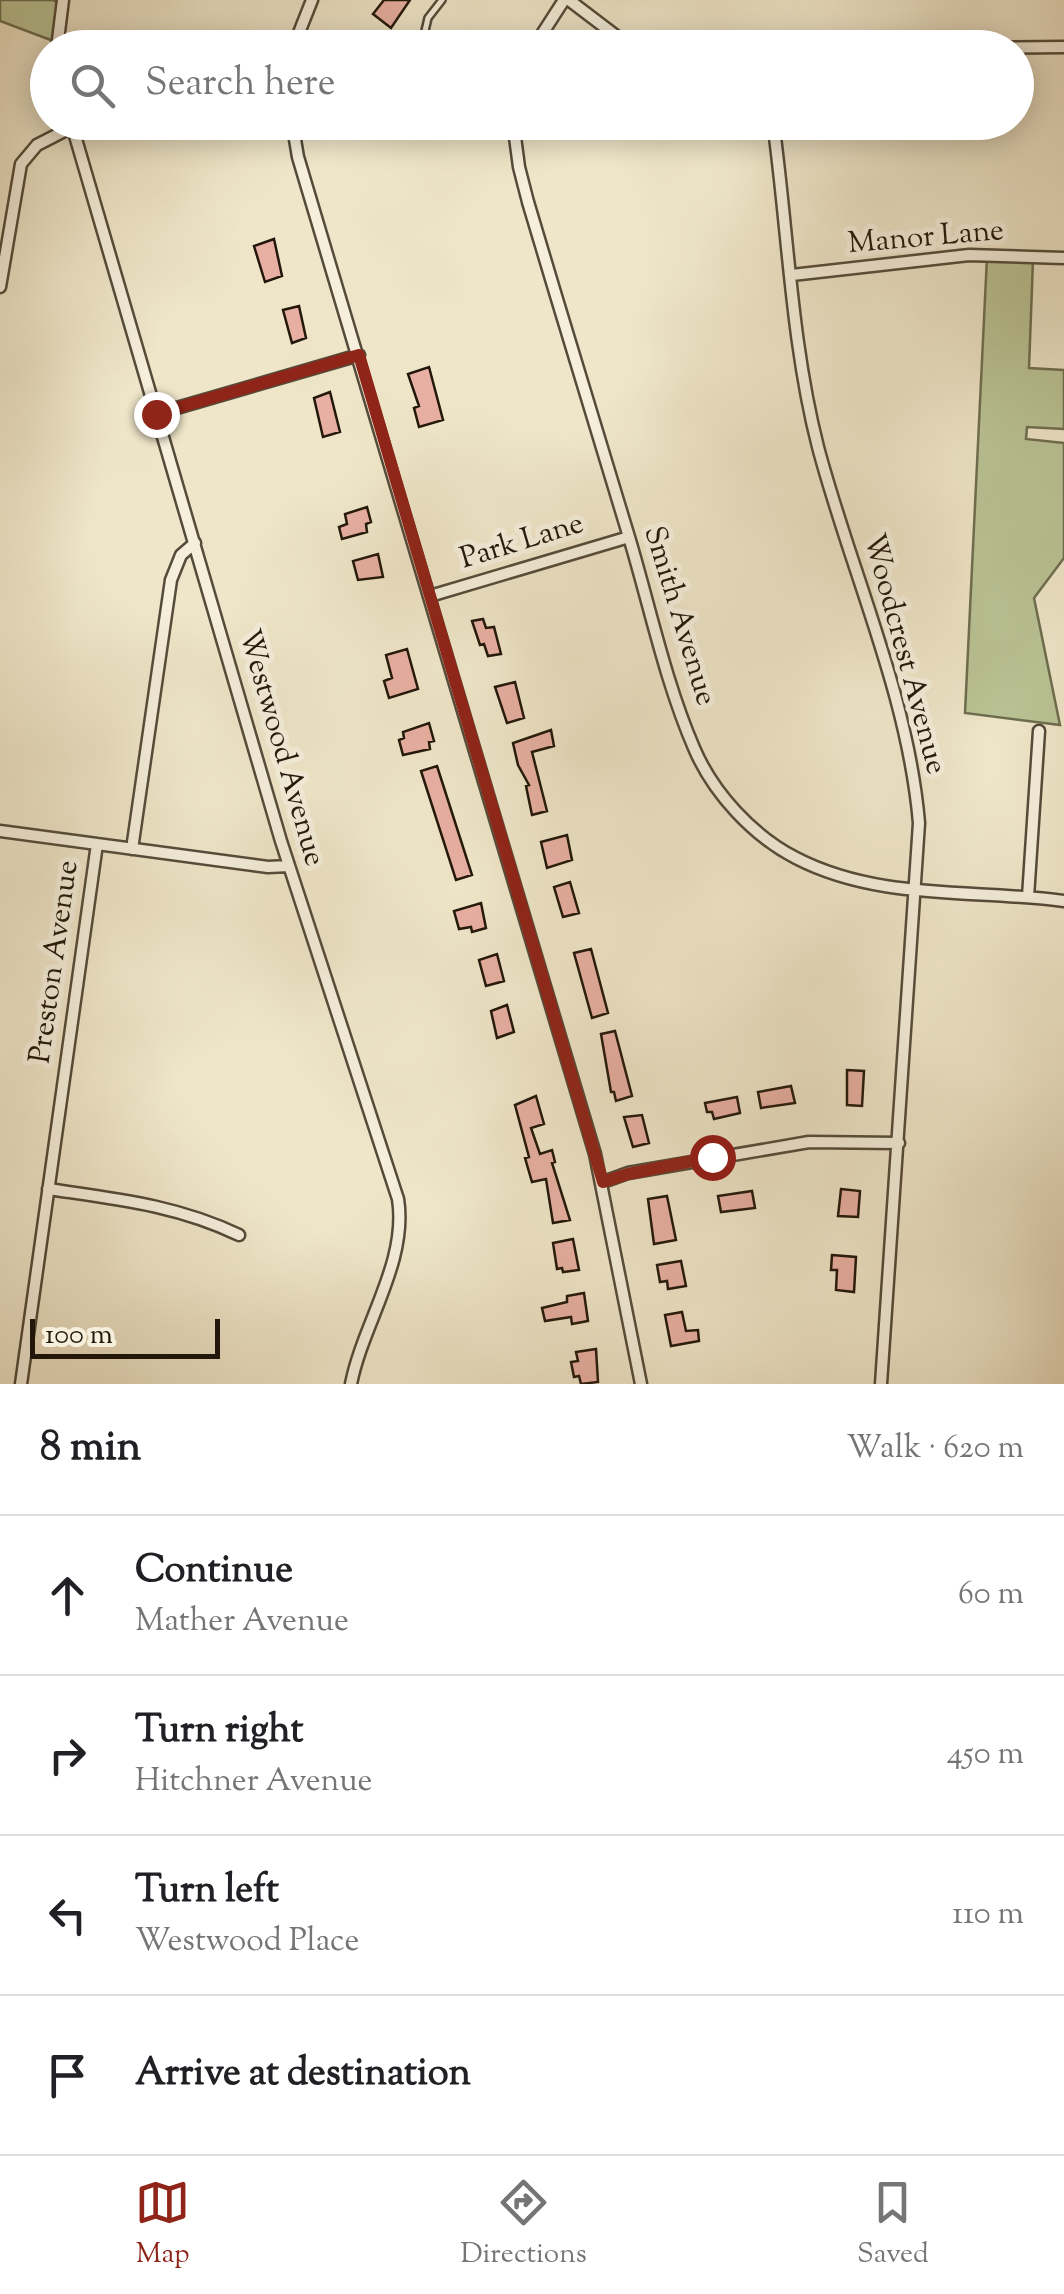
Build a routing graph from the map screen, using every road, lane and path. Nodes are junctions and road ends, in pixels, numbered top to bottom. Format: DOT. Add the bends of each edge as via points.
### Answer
graph roads {
  1 [pos="63,0"];
  2 [pos="312,0"];
  3 [pos="442,0"];
  4 [pos="567,0"];
  5 [pos="59,30"];
  6 [pos="301,30"];
  7 [pos="425,30"];
  8 [pos="546,30"];
  9 [pos="608,30"];
  10 [pos="1034,48"];
  11 [pos="1064,48"];
  12 [pos="46,140"];
  13 [pos="75,140"];
  14 [pos="295,140"];
  15 [pos="515,140"];
  16 [pos="775,140"];
  17 [pos="1064,258"];
  18 [pos="792,275"];
  19 [pos="0,287"];
  20 [pos="359,355"];
  21 [pos="156,414"];
  22 [pos="629,536"];
  23 [pos="194,543"];
  24 [pos="430,596"];
  25 [pos="1039,731"];
  26 [pos="0,831"];
  27 [pos="96,844"];
  28 [pos="132,849"];
  29 [pos="289,866"];
  30 [pos="916,890"];
  31 [pos="1028,897"];
  32 [pos="1064,900"];
  33 [pos="899,1143"];
  34 [pos="603,1182"];
  35 [pos="48,1189"];
  36 [pos="239,1234"];
  37 [pos="21,1384"];
  38 [pos="352,1384"];
  39 [pos="641,1384"];
  40 [pos="882,1384"];
  1 -- 5 [label="street"];
  2 -- 6 [label="street"];
  3 -- 7 [label="lane"];
  4 -- 8 [label="street"];
  4 -- 9 [label="street"];
  10 -- 11 [label="street"];
  12 -- 19 [label="street" via="21,164"];
  13 -- 21 [label="street, Westwood Avenue"];
  14 -- 20 [label="street"];
  15 -- 22 [label="street, Smith Avenue" via="528,202"];
  16 -- 18 [label="street, Woodcrest Avenue"];
  17 -- 18 [label="street, Manor Lane" via="970,255"];
  18 -- 30 [label="street, Woodcrest Avenue" via="808,408 914,772"];
  20 -- 21 [label="street"];
  20 -- 24 [label="street"];
  21 -- 23 [label="street, Westwood Avenue"];
  22 -- 24 [label="street, Park Lane"];
  22 -- 30 [label="street, Smith Avenue" via="694,750 733,808 815,867 866,884"];
  23 -- 28 [label="street" via="180,555 171,580"];
  23 -- 29 [label="street, Westwood Avenue"];
  24 -- 34 [label="street"];
  25 -- 31 [label="street"];
  26 -- 27 [label="street"];
  27 -- 28 [label="street"];
  27 -- 35 [label="street, Preston Avenue"];
  28 -- 29 [label="street"];
  29 -- 38 [label="street, Westwood Avenue" via="401,1216"];
  30 -- 31 [label="street, Smith Avenue"];
  30 -- 33 [label="street, Woodcrest Avenue"];
  31 -- 32 [label="street, Smith Avenue"];
  33 -- 34 [label="street" via="793,1144"];
  33 -- 40 [label="street, Woodcrest Avenue"];
  34 -- 39 [label="street"];
  35 -- 36 [label="street" via="168,1208"];
  35 -- 37 [label="street, Preston Avenue"];
}
